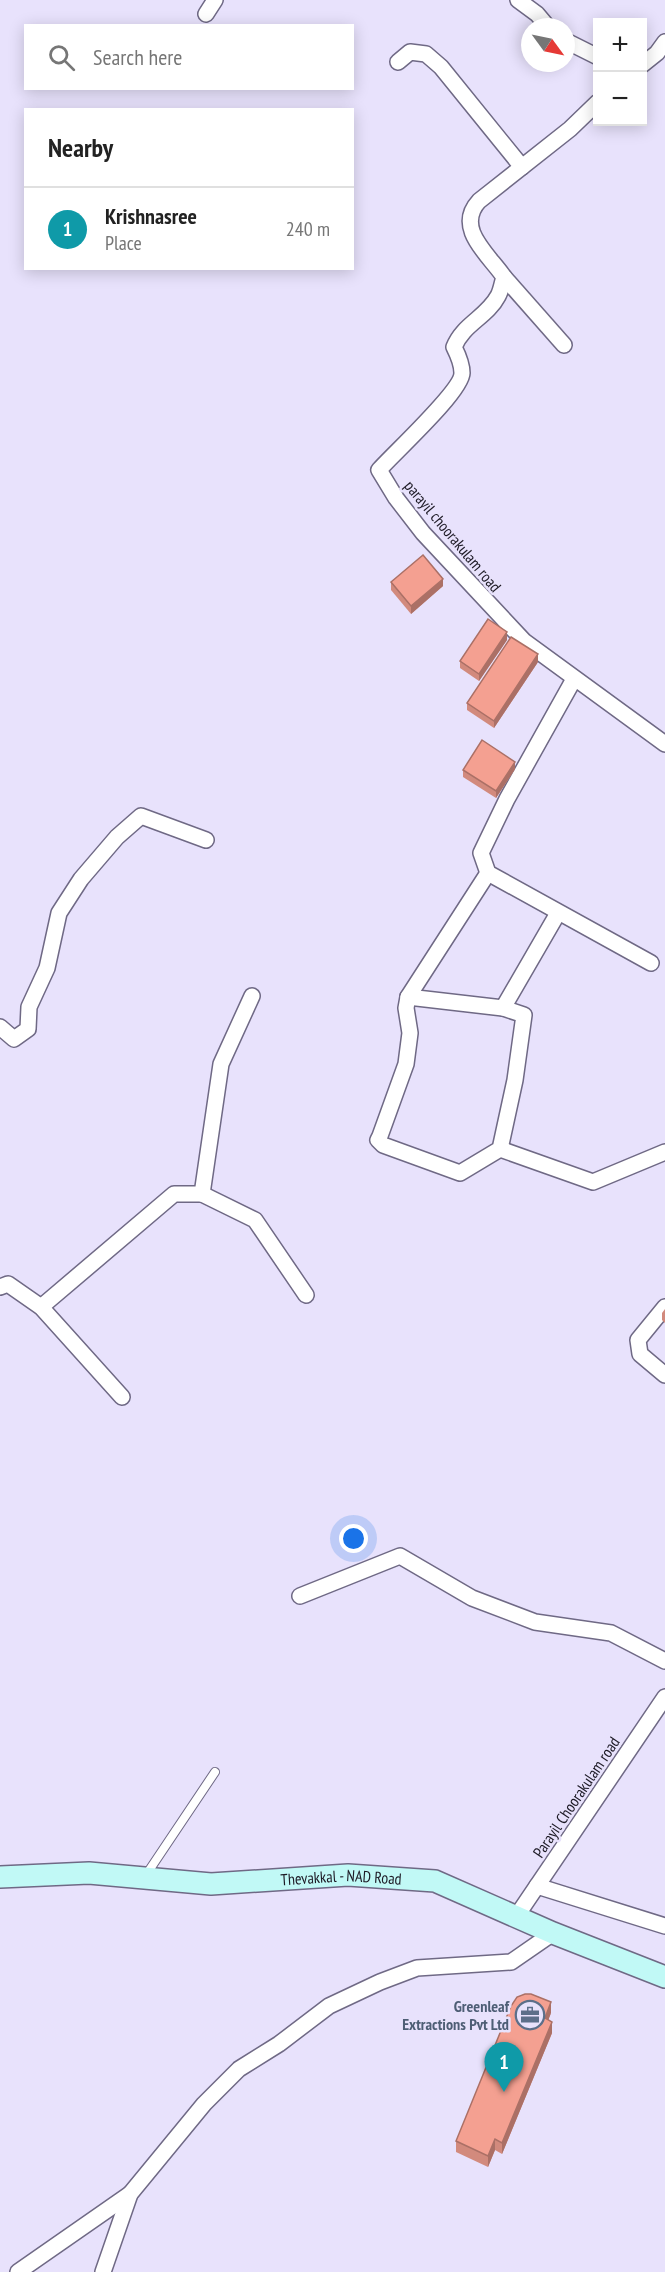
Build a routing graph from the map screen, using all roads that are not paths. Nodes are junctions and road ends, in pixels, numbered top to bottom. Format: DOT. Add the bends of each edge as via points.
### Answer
graph roads {
  1 [pos="215,0"];
  2 [pos="518,0"];
  3 [pos="206,14"];
  4 [pos="540,18"];
  5 [pos="665,42"];
  6 [pos="575,46"];
  7 [pos="593,55"];
  8 [pos="647,61"];
  9 [pos="398,62"];
  10 [pos="593,106"];
  11 [pos="522,167"];
  12 [pos="504,277"];
  13 [pos="564,345"];
  14 [pos="574,679"];
  15 [pos="665,744"];
  16 [pos="206,840"];
  17 [pos="488,873"];
  18 [pos="558,913"];
  19 [pos="651,963"];
  20 [pos="252,996"];
  21 [pos="408,997"];
  22 [pos="503,1008"];
  23 [pos="0,1027"];
  24 [pos="500,1149"];
  25 [pos="665,1152"];
  26 [pos="202,1194"];
  27 [pos="0,1287"];
  28 [pos="306,1294"];
  29 [pos="665,1307"];
  30 [pos="41,1308"];
  31 [pos="665,1376"];
  32 [pos="122,1397"];
  33 [pos="300,1596"];
  34 [pos="665,1661"];
  35 [pos="665,1697"];
  36 [pos="214,1772"];
  37 [pos="0,1877"];
  38 [pos="145,1877"];
  39 [pos="537,1887"];
  40 [pos="516,1917"];
  41 [pos="665,1926"];
  42 [pos="553,1933"];
  43 [pos="665,1977"];
  44 [pos="130,2194"];
  45 [pos="18,2272"];
  46 [pos="103,2272"];
  1 -- 3 [label="street"];
  2 -- 4 [label="street"];
  5 -- 8 [label="street"];
  6 -- 7 [label="street"];
  9 -- 11 [label="street" via="410,52 426,54 441,67"];
  10 -- 11 [label="street"];
  11 -- 12 [label="street" via="471,209 472,233"];
  12 -- 13 [label="street"];
  12 -- 14 [label="street, parayil choorakulam road" via="499,296 458,335 454,347 463,374 459,385 379,470 423,533 491,609 524,641"];
  14 -- 15 [label="street, parayil choorakulam road"];
  14 -- 17 [label="street" via="481,853"];
  16 -- 23 [label="street" via="141,816 117,837 81,879 59,913 47,968 29,1007 28,1029 14,1038"];
  17 -- 18 [label="street"];
  17 -- 21 [label="street"];
  18 -- 19 [label="street"];
  18 -- 22 [label="street"];
  20 -- 26 [label="street" via="221,1064"];
  21 -- 22 [label="street"];
  21 -- 24 [label="street" via="410,1033 406,1064 378,1140 460,1173"];
  22 -- 24 [label="street" via="524,1015"];
  24 -- 25 [label="street" via="593,1182"];
  26 -- 28 [label="street" via="255,1220"];
  26 -- 30 [label="street" via="174,1194"];
  27 -- 30 [label="street" via="8,1284"];
  29 -- 31 [label="street" via="638,1340 640,1354"];
  30 -- 32 [label="street"];
  33 -- 34 [label="street" via="400,1556 472,1598 535,1622 611,1633"];
  35 -- 39 [label="street, Parayil Choorakulam road"];
  36 -- 38 [label="lane"];
  37 -- 38 [label="main road, Thevakkal - NAD Road" via="89,1873"];
  38 -- 40 [label="main road, Thevakkal - NAD Road" via="212,1884 348,1875 435,1881"];
  39 -- 40 [label="street, Parayil Choorakulam road"];
  39 -- 41 [label="street"];
  40 -- 42 [label="main road, Thevakkal - NAD Road"];
  42 -- 43 [label="main road, Thevakkal - NAD Road"];
  42 -- 44 [label="street" via="512,1962 417,1968 329,2006 239,2069 204,2104"];
  44 -- 45 [label="street"];
  44 -- 46 [label="street"];
}
